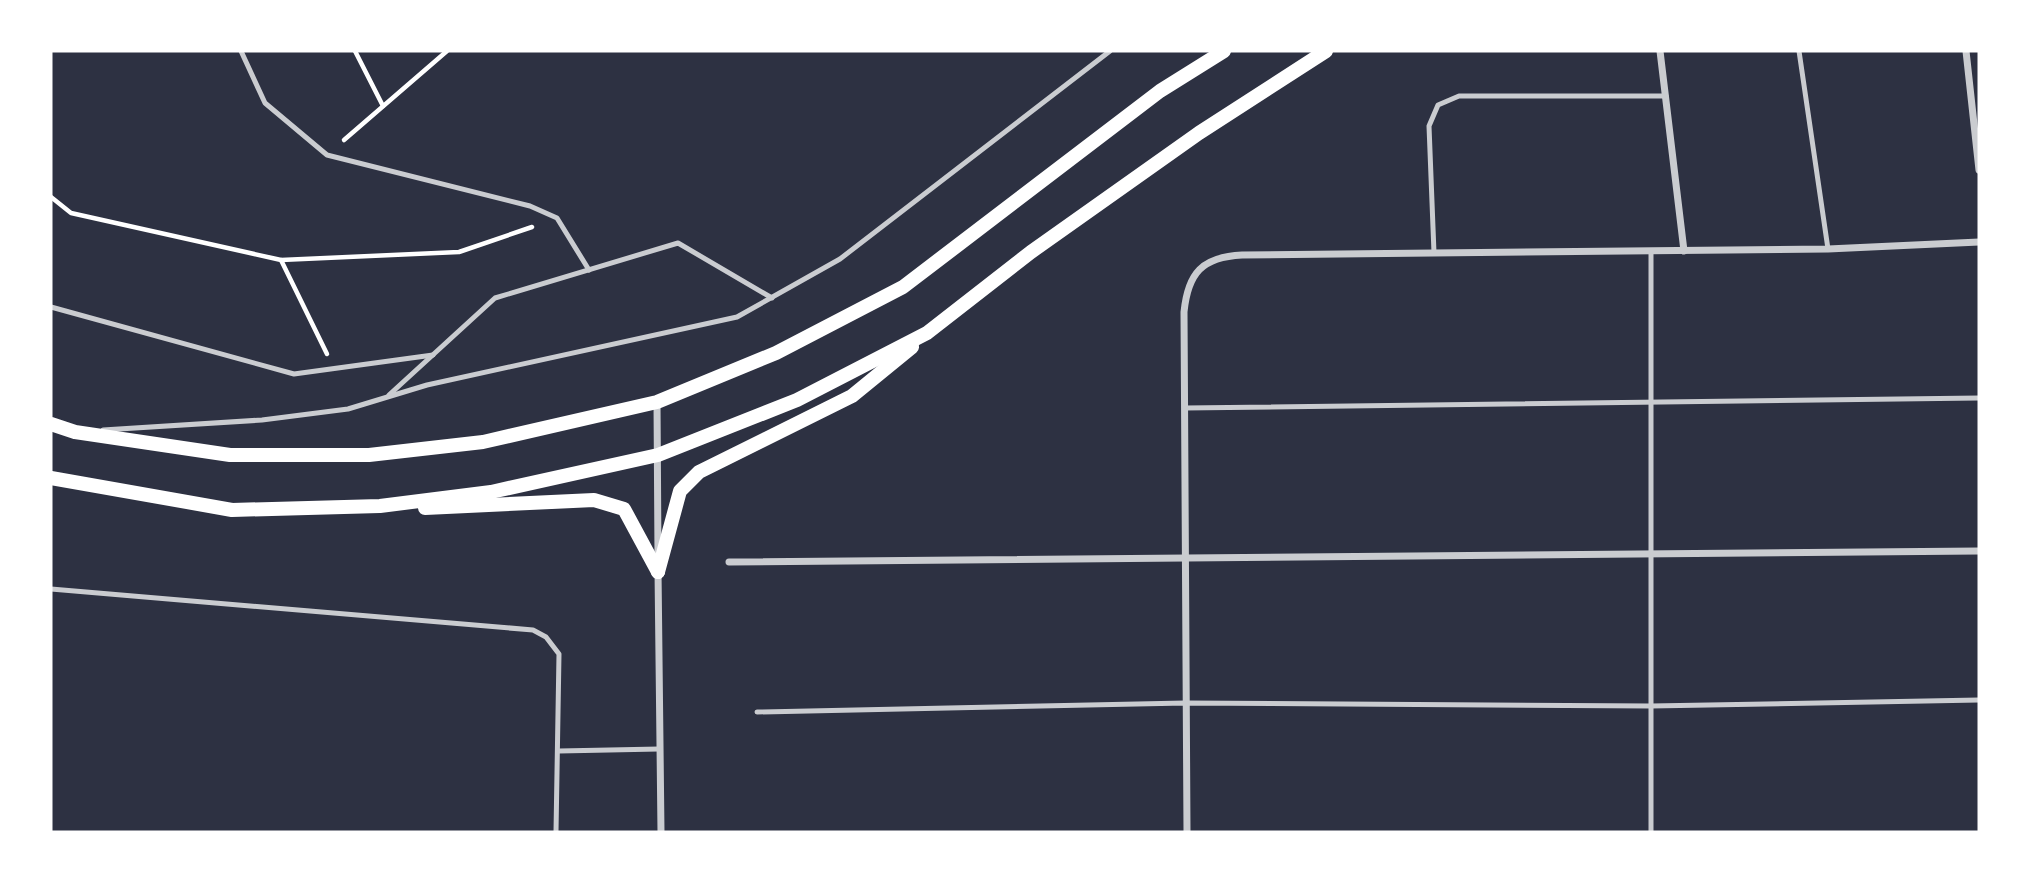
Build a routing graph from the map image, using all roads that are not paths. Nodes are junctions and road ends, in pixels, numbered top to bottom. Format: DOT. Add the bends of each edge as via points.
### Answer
graph roads {
  1 [pos="241,51"];
  2 [pos="1110,51"];
  3 [pos="1224,51"];
  4 [pos="1326,51"];
  5 [pos="1660,51"];
  6 [pos="1799,51"];
  7 [pos="1966,51"];
  8 [pos="1666,96"];
  9 [pos="1979,170"];
  10 [pos="1979,242"];
  11 [pos="1828,248"];
  12 [pos="1651,251"];
  13 [pos="1684,251"];
  14 [pos="1434,253"];
  15 [pos="589,270"];
  16 [pos="772,298"];
  17 [pos="51,307"];
  18 [pos="927,333"];
  19 [pos="434,355"];
  20 [pos="387,397"];
  21 [pos="1979,398"];
  22 [pos="657,402"];
  23 [pos="1650,403"];
  24 [pos="1185,408"];
  25 [pos="51,424"];
  26 [pos="75,432"];
  27 [pos="658,455"];
  28 [pos="51,478"];
  29 [pos="380,506"];
  30 [pos="1979,551"];
  31 [pos="1651,554"];
  32 [pos="1185,557"];
  33 [pos="729,562"];
  34 [pos="658,572"];
  35 [pos="51,589"];
  36 [pos="1979,700"];
  37 [pos="1185,703"];
  38 [pos="1651,706"];
  39 [pos="757,712"];
  40 [pos="659,749"];
  41 [pos="559,751"];
  42 [pos="556,832"];
  43 [pos="661,832"];
  44 [pos="1187,832"];
  45 [pos="1651,832"];
  1 -- 15 [label="lane" via="265,103 327,155 530,205 557,218"];
  2 -- 16 [label="lane" via="840,259"];
  3 -- 22 [label="main road" via="1160,91 903,286 776,353"];
  4 -- 18 [label="main road" via="1199,133 1031,252"];
  5 -- 8 [label="street"];
  6 -- 11 [label="lane"];
  7 -- 9 [label="street"];
  8 -- 13 [label="street"];
  8 -- 14 [label="lane" via="1459,96 1438,105 1429,126"];
  10 -- 11 [label="street"];
  11 -- 13 [label="street"];
  12 -- 13 [label="street"];
  12 -- 14 [label="street"];
  12 -- 23 [label="lane"];
  14 -- 24 [label="street" via="1222,256 1207,262 1193,276 1186,293"];
  15 -- 16 [label="lane" via="678,243"];
  15 -- 19 [label="lane" via="495,298"];
  16 -- 20 [label="lane" via="737,317 427,384"];
  17 -- 19 [label="lane" via="294,374"];
  18 -- 27 [label="main road" via="797,400"];
  18 -- 34 [label="main road" via="852,396 699,472 680,491"];
  19 -- 20 [label="lane"];
  20 -- 26 [label="lane" via="348,409 262,421"];
  21 -- 23 [label="lane"];
  22 -- 26 [label="main road" via="484,442 369,455 230,455"];
  22 -- 27 [label="street"];
  23 -- 24 [label="lane"];
  23 -- 31 [label="lane"];
  24 -- 32 [label="street"];
  25 -- 26 [label="main road"];
  27 -- 29 [label="main road" via="491,492"];
  27 -- 34 [label="street"];
  28 -- 29 [label="main road" via="232,510"];
  29 -- 34 [label="main road" via="456,508 594,500 624,509"];
  30 -- 31 [label="street"];
  31 -- 32 [label="street"];
  31 -- 38 [label="lane"];
  32 -- 33 [label="street"];
  32 -- 37 [label="street"];
  34 -- 40 [label="street"];
  35 -- 41 [label="lane" via="533,630 559,654"];
  36 -- 38 [label="lane"];
  37 -- 38 [label="lane"];
  37 -- 39 [label="lane"];
  37 -- 44 [label="street"];
  38 -- 45 [label="lane"];
  40 -- 41 [label="lane"];
  40 -- 43 [label="street"];
  41 -- 42 [label="lane"];
}
